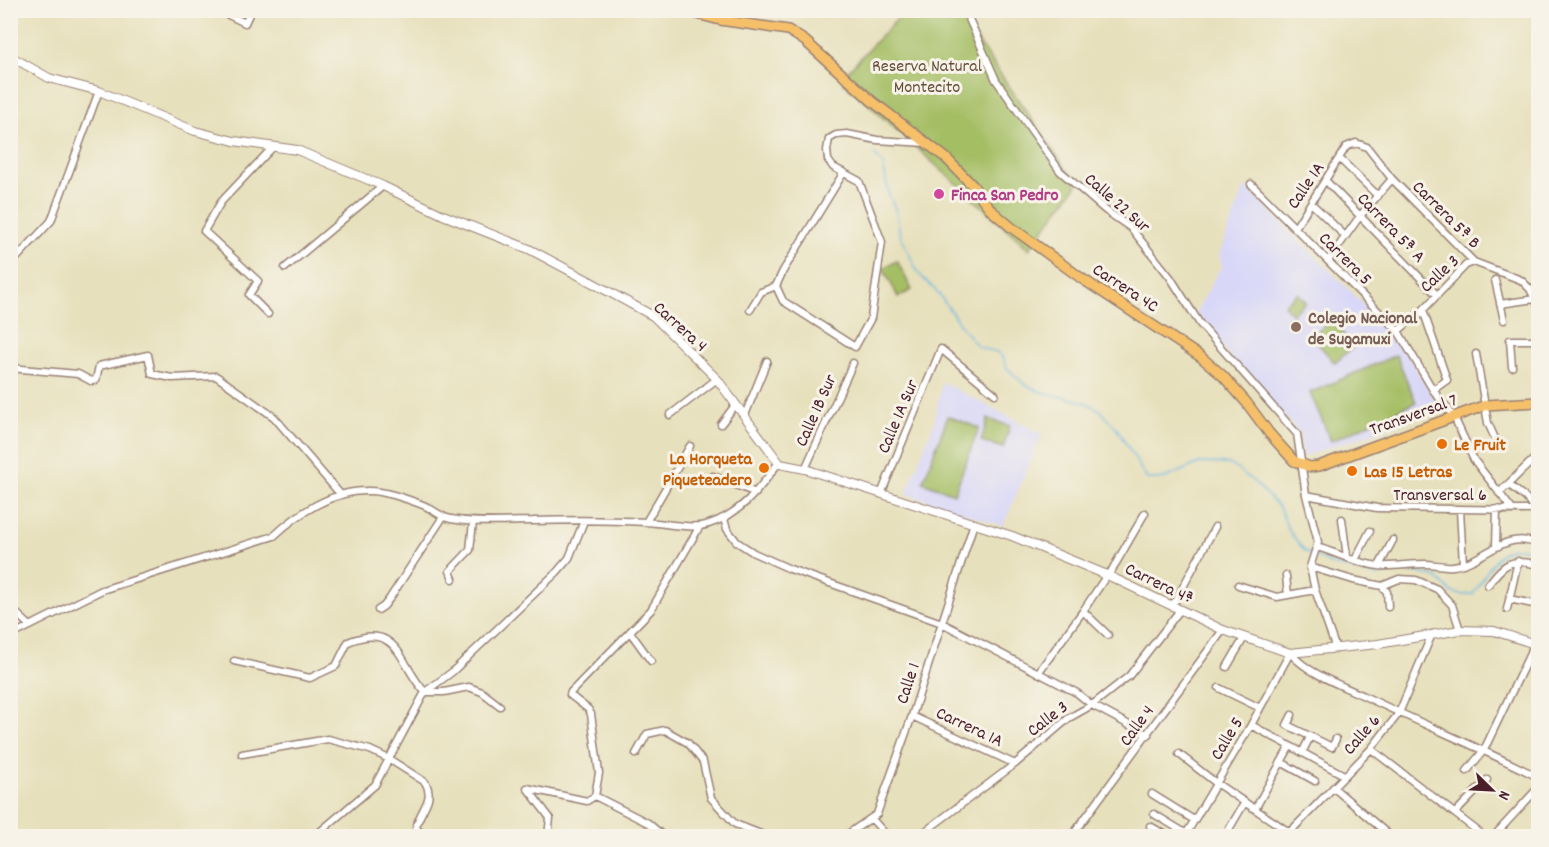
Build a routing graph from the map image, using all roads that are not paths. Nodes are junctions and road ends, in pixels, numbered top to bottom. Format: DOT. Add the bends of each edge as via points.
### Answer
graph roads {
  1 [pos="218,10"];
  2 [pos="251,10"];
  3 [pos="682,10"];
  4 [pos="965,10"];
  5 [pos="10,56"];
  6 [pos="99,91"];
  7 [pos="927,143"];
  8 [pos="273,147"];
  9 [pos="1340,159"];
  10 [pos="844,171"];
  11 [pos="1392,179"];
  12 [pos="1326,181"];
  13 [pos="1251,184"];
  14 [pos="383,186"];
  15 [pos="1378,196"];
  16 [pos="1311,203"];
  17 [pos="1360,216"];
  18 [pos="1295,228"];
  19 [pos="1345,236"];
  20 [pos="1328,261"];
  21 [pos="1474,262"];
  22 [pos="10,265"];
  23 [pos="285,267"];
  24 [pos="1495,280"];
  25 [pos="776,286"];
  26 [pos="1437,295"];
  27 [pos="1537,302"];
  28 [pos="1500,304"];
  29 [pos="750,310"];
  30 [pos="1423,310"];
  31 [pos="268,314"];
  32 [pos="1504,320"];
  33 [pos="1398,331"];
  34 [pos="1539,340"];
  35 [pos="1476,354"];
  36 [pos="767,361"];
  37 [pos="852,363"];
  38 [pos="1512,367"];
  39 [pos="10,368"];
  40 [pos="717,379"];
  41 [pos="1433,390"];
  42 [pos="994,394"];
  43 [pos="1539,402"];
  44 [pos="736,404"];
  45 [pos="1486,405"];
  46 [pos="670,415"];
  47 [pos="745,415"];
  48 [pos="1454,417"];
  49 [pos="722,424"];
  50 [pos="1497,443"];
  51 [pos="690,446"];
  52 [pos="1537,456"];
  53 [pos="780,464"];
  54 [pos="1301,465"];
  55 [pos="805,469"];
  56 [pos="712,476"];
  57 [pos="1508,484"];
  58 [pos="756,493"];
  59 [pos="1499,493"];
  60 [pos="881,494"];
  61 [pos="341,495"];
  62 [pos="1306,495"];
  63 [pos="1511,508"];
  64 [pos="1497,509"];
  65 [pos="1460,510"];
  66 [pos="1537,510"];
  67 [pos="1144,513"];
  68 [pos="443,516"];
  69 [pos="724,519"];
  70 [pos="1342,519"];
  71 [pos="584,521"];
  72 [pos="473,522"];
  73 [pos="646,522"];
  74 [pos="974,523"];
  75 [pos="700,526"];
  76 [pos="1215,527"];
  77 [pos="1370,531"];
  78 [pos="1393,540"];
  79 [pos="1539,544"];
  80 [pos="1496,546"];
  81 [pos="1314,556"];
  82 [pos="1347,557"];
  83 [pos="1355,560"];
  84 [pos="1518,561"];
  85 [pos="1463,564"];
  86 [pos="1539,565"];
  87 [pos="1379,566"];
  88 [pos="1107,575"];
  89 [pos="1286,576"];
  90 [pos="453,579"];
  91 [pos="1238,585"];
  92 [pos="1488,585"];
  93 [pos="1382,586"];
  94 [pos="1315,590"];
  95 [pos="1288,595"];
  96 [pos="1509,599"];
  97 [pos="1539,604"];
  98 [pos="1170,605"];
  99 [pos="10,607"];
  100 [pos="1388,607"];
  101 [pos="1507,609"];
  102 [pos="378,610"];
  103 [pos="1180,610"];
  104 [pos="1083,611"];
  105 [pos="1539,622"];
  106 [pos="942,623"];
  107 [pos="30,626"];
  108 [pos="1223,630"];
  109 [pos="1460,630"];
  110 [pos="630,632"];
  111 [pos="1432,634"];
  112 [pos="1108,635"];
  113 [pos="10,636"];
  114 [pos="1244,638"];
  115 [pos="1537,644"];
  116 [pos="1336,649"];
  117 [pos="1290,653"];
  118 [pos="234,661"];
  119 [pos="651,661"];
  120 [pos="1227,667"];
  121 [pos="1038,673"];
  122 [pos="1219,688"];
  123 [pos="425,692"];
  124 [pos="1092,705"];
  125 [pos="500,706"];
  126 [pos="1260,708"];
  127 [pos="1399,713"];
  128 [pos="1292,715"];
  129 [pos="912,716"];
  130 [pos="1251,725"];
  131 [pos="1148,735"];
  132 [pos="1310,737"];
  133 [pos="1336,739"];
  134 [pos="1290,746"];
  135 [pos="1371,749"];
  136 [pos="1484,750"];
  137 [pos="1302,753"];
  138 [pos="242,754"];
  139 [pos="636,754"];
  140 [pos="1179,754"];
  141 [pos="389,759"];
  142 [pos="1281,762"];
  143 [pos="1015,764"];
  144 [pos="1467,771"];
  145 [pos="1344,775"];
  146 [pos="1539,777"];
  147 [pos="1487,780"];
  148 [pos="1315,781"];
  149 [pos="1216,783"];
  150 [pos="1334,788"];
  151 [pos="1539,788"];
  152 [pos="1152,794"];
  153 [pos="595,796"];
  154 [pos="1245,802"];
  155 [pos="1255,809"];
  156 [pos="1455,813"];
  157 [pos="1154,814"];
  158 [pos="872,819"];
  159 [pos="1194,820"];
  160 [pos="1150,826"];
  161 [pos="1186,835"];
  162 [pos="1290,835"];
  163 [pos="315,837"];
  164 [pos="424,837"];
  165 [pos="443,837"];
  166 [pos="466,837"];
  167 [pos="548,837"];
  168 [pos="663,837"];
  169 [pos="766,837"];
  170 [pos="844,837"];
  171 [pos="887,837"];
  172 [pos="919,837"];
  173 [pos="1072,837"];
  174 [pos="1168,837"];
  175 [pos="1225,837"];
  176 [pos="1390,837"];
  177 [pos="1484,837"];
  178 [pos="1494,837"];
  1 -- 2 [label="street" via="245,23"];
  3 -- 7 [label="main road, Carrera 4C" via="788,30"];
  4 -- 54 [label="street, Calle 22 Sur" via="996,80 1060,171 1131,228 1170,277 1191,313 1297,434"];
  5 -- 6 [label="street, Carrera 4" via="49,78"];
  6 -- 8 [label="street, Carrera 4" via="195,131"];
  6 -- 22 [label="street" via="51,221"];
  7 -- 10 [label="street" via="836,135 829,139 828,160"];
  7 -- 54 [label="main road, Carrera 4C" via="1011,227 1223,376 1289,456"];
  8 -- 14 [label="street, Carrera 4" via="297,150"];
  8 -- 31 [label="street" via="221,202 204,231 258,280 249,295"];
  9 -- 11 [label="street, Carrera 5ª B" via="1346,147 1356,143 1367,147"];
  9 -- 12 [label="street, Calle 1A"];
  9 -- 15 [label="street"];
  10 -- 25 [label="street"];
  10 -- 25 [label="street" via="859,181 882,242 871,318 855,347 783,301"];
  11 -- 15 [label="street"];
  11 -- 21 [label="street, Carrera 5ª B"];
  12 -- 16 [label="street, Calle 1A"];
  12 -- 17 [label="street, Carrera 5ª A"];
  13 -- 18 [label="street, Carrera 5"];
  14 -- 23 [label="street"];
  14 -- 40 [label="street, Carrera 4" via="529,249 654,316"];
  15 -- 17 [label="street"];
  16 -- 18 [label="street, Calle 1A"];
  16 -- 19 [label="street"];
  17 -- 19 [label="street"];
  17 -- 26 [label="street, Carrera 5ª A"];
  18 -- 20 [label="street, Carrera 5"];
  19 -- 20 [label="street"];
  20 -- 33 [label="street, Carrera 5"];
  21 -- 26 [label="street, Calle 3" via="1466,265"];
  21 -- 27 [label="street, Carrera 5ª B" via="1521,280"];
  24 -- 28 [label="street"];
  25 -- 29 [label="street" via="761,292"];
  26 -- 30 [label="street, Calle 3"];
  27 -- 28 [label="street"];
  28 -- 32 [label="street"];
  30 -- 33 [label="street, Calle 3"];
  30 -- 41 [label="street" via="1447,380"];
  33 -- 41 [label="street, Carrera 5"];
  34 -- 38 [label="street" via="1510,340"];
  35 -- 45 [label="street"];
  36 -- 47 [label="street"];
  37 -- 55 [label="street, Calle 1B Sur"];
  39 -- 61 [label="street" via="78,374 91,381 96,380 99,366 148,355 152,374 172,378 216,376 274,417"];
  40 -- 44 [label="street, Carrera 4"];
  40 -- 46 [label="street"];
  41 -- 48 [label="street, Carrera 5"];
  42 -- 60 [label="street, Calle 1A Sur" via="941,349"];
  43 -- 45 [label="main road, Transversal 7"];
  44 -- 47 [label="street, Carrera 4"];
  44 -- 49 [label="street"];
  45 -- 48 [label="main road, Transversal 7"];
  45 -- 50 [label="street" via="1488,423"];
  47 -- 53 [label="street, Carrera 4"];
  48 -- 54 [label="main road, Transversal 7" via="1319,466"];
  48 -- 59 [label="street, Carrera 5" via="1474,460"];
  51 -- 73 [label="street"];
  52 -- 57 [label="street"];
  53 -- 55 [label="street, Carrera 4ª"];
  53 -- 58 [label="street"];
  54 -- 62 [label="street, Calle 22 Sur"];
  55 -- 60 [label="street, Carrera 4ª"];
  56 -- 58 [label="street"];
  57 -- 59 [label="street"];
  57 -- 66 [label="street"];
  58 -- 69 [label="street"];
  59 -- 63 [label="street, Carrera 5"];
  60 -- 74 [label="street, Carrera 4ª"];
  61 -- 68 [label="street" via="366,491 386,494 424,505"];
  61 -- 107 [label="street" via="290,520 274,536 102,590"];
  62 -- 65 [label="street, Transversal 6" via="1377,508"];
  62 -- 81 [label="street, Calle 22 Sur" via="1318,542"];
  63 -- 64 [label="street, Transversal 6"];
  63 -- 66 [label="street, Transversal 6"];
  64 -- 65 [label="street, Transversal 6"];
  64 -- 80 [label="street"];
  65 -- 85 [label="street"];
  67 -- 88 [label="street"];
  68 -- 72 [label="street"];
  68 -- 102 [label="street" via="390,598"];
  69 -- 75 [label="street"];
  69 -- 106 [label="street" via="726,529 737,542 754,553"];
  70 -- 82 [label="street"];
  71 -- 72 [label="street"];
  71 -- 73 [label="street"];
  71 -- 123 [label="street" via="569,558 557,572 452,672"];
  72 -- 90 [label="street" via="470,550 450,571"];
  73 -- 75 [label="street"];
  74 -- 88 [label="street, Carrera 4ª"];
  74 -- 106 [label="street, Calle 1"];
  75 -- 110 [label="street" via="651,610"];
  76 -- 98 [label="street"];
  77 -- 83 [label="street"];
  78 -- 87 [label="street"];
  79 -- 80 [label="street" via="1528,539"];
  80 -- 85 [label="street"];
  81 -- 82 [label="street"];
  81 -- 93 [label="street" via="1353,580"];
  81 -- 94 [label="street, Calle 22 Sur"];
  82 -- 83 [label="street"];
  83 -- 87 [label="street"];
  84 -- 86 [label="street"];
  84 -- 92 [label="street" via="1500,568"];
  84 -- 96 [label="street"];
  85 -- 87 [label="street"];
  88 -- 98 [label="street, Carrera 4ª"];
  88 -- 104 [label="street"];
  89 -- 95 [label="street"];
  91 -- 95 [label="street" via="1277,597"];
  93 -- 100 [label="street" via="1387,592"];
  93 -- 109 [label="street" via="1399,579 1416,580 1437,589 1452,605"];
  94 -- 95 [label="street"];
  94 -- 116 [label="street, Calle 22 Sur"];
  96 -- 97 [label="street"];
  96 -- 101 [label="street"];
  98 -- 103 [label="street, Carrera 4ª"];
  99 -- 107 [label="street"];
  103 -- 108 [label="street, Carrera 4ª"];
  103 -- 124 [label="street, Calle 3" via="1129,676"];
  104 -- 112 [label="street"];
  104 -- 121 [label="street"];
  105 -- 115 [label="street"];
  106 -- 121 [label="street"];
  106 -- 129 [label="street, Calle 1"];
  107 -- 113 [label="street"];
  108 -- 114 [label="street, Carrera 4ª"];
  108 -- 131 [label="street, Calle 4"];
  109 -- 111 [label="street, Carrera 4ª"];
  109 -- 115 [label="street, Carrera 4ª" via="1494,631"];
  110 -- 119 [label="street"];
  110 -- 153 [label="street" via="570,695 591,714 598,773"];
  111 -- 116 [label="street, Carrera 4ª"];
  111 -- 127 [label="street, Calle 6"];
  114 -- 117 [label="street, Carrera 4ª"];
  114 -- 120 [label="street"];
  115 -- 136 [label="street"];
  116 -- 117 [label="street, Carrera 4ª"];
  117 -- 126 [label="street, Calle 5"];
  117 -- 127 [label="street" via="1303,667"];
  118 -- 123 [label="street" via="310,678 336,666 348,642 364,635 394,646"];
  121 -- 124 [label="street"];
  122 -- 126 [label="street"];
  123 -- 125 [label="street" via="469,687"];
  123 -- 141 [label="street"];
  124 -- 131 [label="street"];
  124 -- 143 [label="street, Calle 3" via="1069,718"];
  126 -- 130 [label="street, Calle 5"];
  127 -- 135 [label="street, Calle 6"];
  127 -- 136 [label="street"];
  128 -- 132 [label="street" via="1287,725"];
  129 -- 143 [label="street, Carrera 1A"];
  129 -- 158 [label="street, Calle 1"];
  130 -- 134 [label="street"];
  130 -- 149 [label="street, Calle 5"];
  131 -- 173 [label="street, Calle 4"];
  132 -- 133 [label="street" via="1332,747"];
  132 -- 137 [label="street"];
  134 -- 137 [label="street"];
  134 -- 142 [label="street"];
  135 -- 145 [label="street, Calle 6"];
  135 -- 156 [label="street"];
  136 -- 144 [label="street"];
  136 -- 146 [label="street"];
  137 -- 145 [label="street"];
  138 -- 141 [label="street" via="328,739"];
  139 -- 169 [label="street" via="647,734 665,730 688,743 702,762 711,798 735,824"];
  140 -- 149 [label="street"];
  141 -- 163 [label="street" via="375,785"];
  141 -- 164 [label="street" via="425,782 428,788 429,799 416,828"];
  142 -- 148 [label="street"];
  142 -- 155 [label="street"];
  143 -- 172 [label="street, Calle 3"];
  145 -- 150 [label="street, Calle 6"];
  147 -- 156 [label="street"];
  149 -- 154 [label="street"];
  149 -- 159 [label="street, Calle 5"];
  150 -- 162 [label="street, Calle 6"];
  150 -- 176 [label="street"];
  151 -- 178 [label="street"];
  152 -- 159 [label="street"];
  153 -- 167 [label="street" via="587,801 527,788 550,818"];
  153 -- 168 [label="street" via="648,823"];
  154 -- 155 [label="street"];
  154 -- 175 [label="street"];
  155 -- 162 [label="street"];
  156 -- 177 [label="street"];
  157 -- 161 [label="street"];
  158 -- 170 [label="street"];
  158 -- 171 [label="street"];
  159 -- 161 [label="street, Calle 5"];
  160 -- 174 [label="street"];
  165 -- 166 [label="street"];
}
